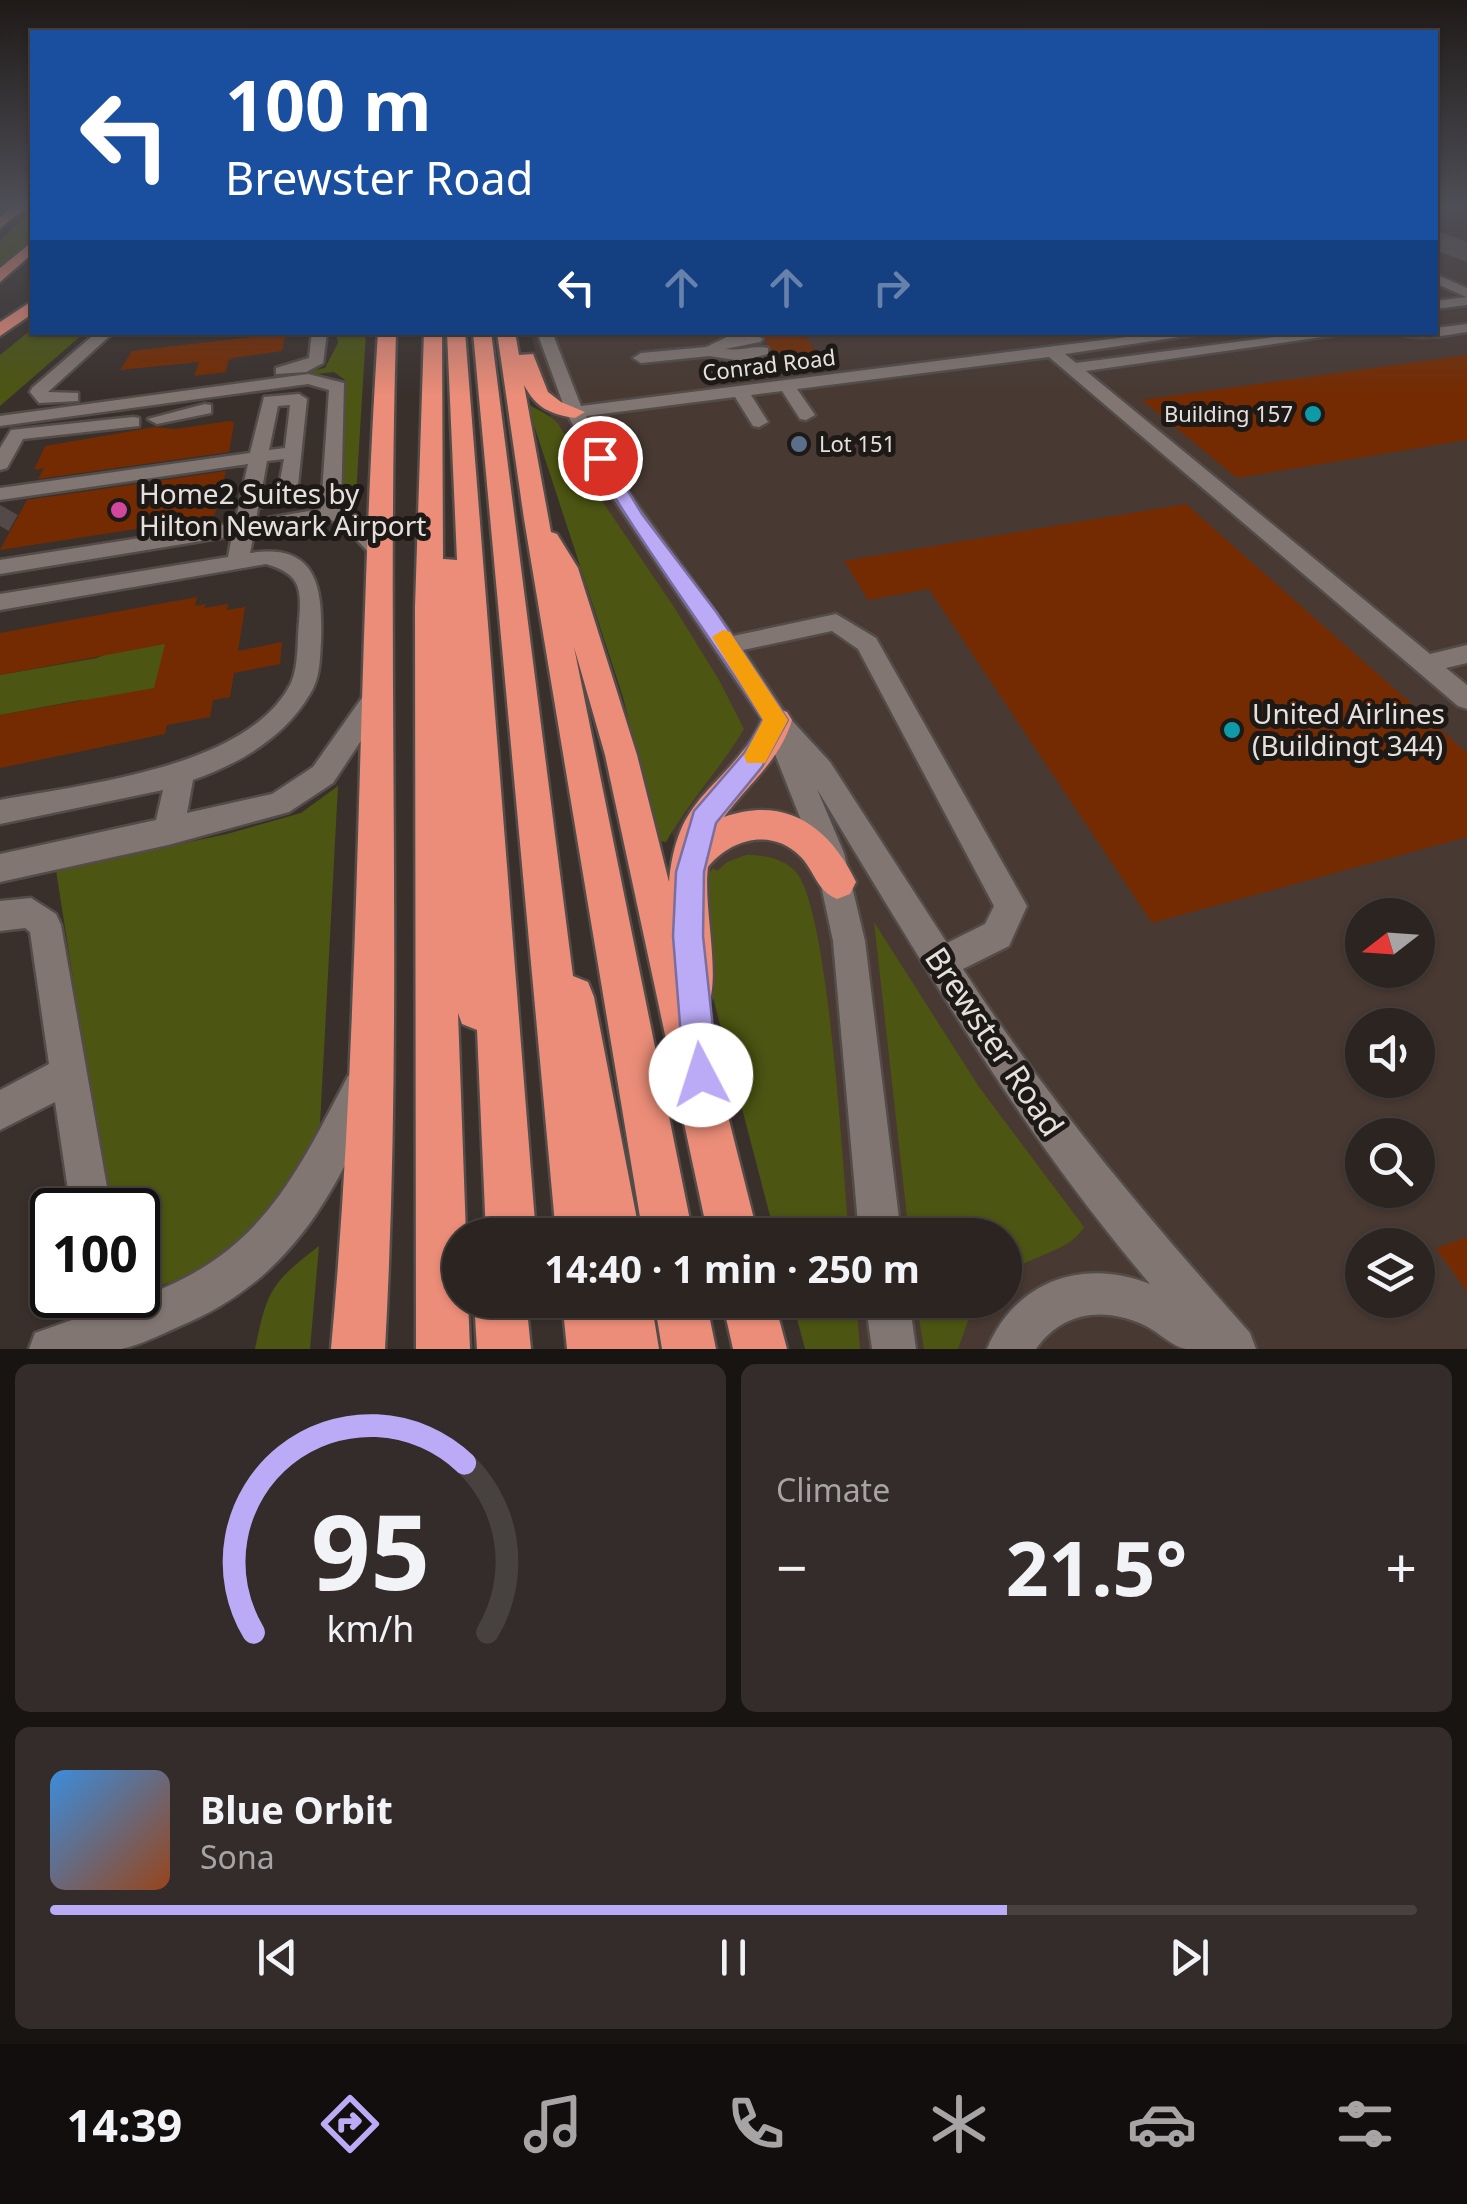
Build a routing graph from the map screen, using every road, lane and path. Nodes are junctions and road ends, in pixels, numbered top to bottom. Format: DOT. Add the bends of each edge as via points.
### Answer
graph roads {
  1 [pos="1438,279"];
  2 [pos="1467,293"];
  3 [pos="1467,301"];
  4 [pos="1438,305"];
  5 [pos="30,308"];
  6 [pos="30,321"];
  7 [pos="1467,328"];
  8 [pos="0,331"];
  9 [pos="1438,331"];
  10 [pos="103,335"];
  11 [pos="320,335"];
  12 [pos="387,335"];
  13 [pos="407,335"];
  14 [pos="433,335"];
  15 [pos="456,335"];
  16 [pos="482,335"];
  17 [pos="506,335"];
  18 [pos="519,335"];
  19 [pos="545,335"];
  20 [pos="1183,335"];
  21 [pos="1327,335"];
  22 [pos="0,343"];
  23 [pos="759,345"];
  24 [pos="1054,352"];
  25 [pos="1074,368"];
  26 [pos="786,385"];
  27 [pos="242,388"];
  28 [pos="740,391"];
  29 [pos="149,399"];
  30 [pos="270,401"];
  31 [pos="653,402"];
  32 [pos="180,405"];
  33 [pos="575,412"];
  34 [pos="123,415"];
  35 [pos="806,415"];
  36 [pos="383,416"];
  37 [pos="157,418"];
  38 [pos="0,421"];
  39 [pos="759,422"];
  40 [pos="430,436"];
  41 [pos="294,452"];
  42 [pos="259,457"];
  43 [pos="0,464"];
  44 [pos="9,499"];
  45 [pos="330,514"];
  46 [pos="247,515"];
  47 [pos="536,519"];
  48 [pos="378,549"];
  49 [pos="238,561"];
  50 [pos="0,567"];
  51 [pos="0,602"];
  52 [pos="728,645"];
  53 [pos="1467,654"];
  54 [pos="1425,664"];
  55 [pos="1467,698"];
  56 [pos="375,699"];
  57 [pos="776,720"];
  58 [pos="180,774"];
  59 [pos="532,784"];
  60 [pos="0,812"];
  61 [pos="168,832"];
  62 [pos="694,857"];
  63 [pos="0,868"];
  64 [pos="836,882"];
  65 [pos="0,916"];
  66 [pos="939,964"];
  67 [pos="70,1073"];
  68 [pos="369,1074"];
  69 [pos="704,1110"];
  70 [pos="0,1111"];
  71 [pos="88,1188"];
  72 [pos="494,1218"];
  73 [pos="510,1218"];
  74 [pos="579,1218"];
  75 [pos="612,1218"];
  76 [pos="665,1218"];
  77 [pos="729,1218"];
  78 [pos="878,1218"];
  79 [pos="367,1227"];
  80 [pos="160,1300"];
  81 [pos="98,1318"];
  82 [pos="501,1318"];
  83 [pos="516,1318"];
  84 [pos="590,1318"];
  85 [pos="628,1318"];
  86 [pos="683,1318"];
  87 [pos="752,1318"];
  88 [pos="890,1318"];
  89 [pos="52,1349"];
  90 [pos="358,1349"];
  91 [pos="378,1349"];
  92 [pos="443,1349"];
  93 [pos="504,1349"];
  94 [pos="518,1349"];
  95 [pos="594,1349"];
  96 [pos="632,1349"];
  97 [pos="689,1349"];
  98 [pos="760,1349"];
  99 [pos="894,1349"];
  100 [pos="1009,1349"];
  101 [pos="1220,1349"];
  102 [pos="1234,1349"];
  1 -- 2 [label="street"];
  3 -- 4 [label="street"];
  5 -- 8 [label="highway"];
  6 -- 22 [label="highway"];
  7 -- 9 [label="street"];
  10 -- 29 [label="street" via="38,395 53,400 154,387"];
  11 -- 27 [label="street" via="313,363 245,376"];
  12 -- 36 [label="highway"];
  13 -- 36 [label="highway" via="397,394"];
  14 -- 40 [label="highway"];
  15 -- 73 [label="highway"];
  16 -- 59 [label="highway"];
  17 -- 47 [label="highway"];
  18 -- 33 [label="highway" via="537,396 550,407"];
  19 -- 33 [label="street, Brewster Road"];
  20 -- 24 [label="street, Conrad Road"];
  21 -- 25 [label="street"];
  23 -- 31 [label="street" via="731,340 709,351 643,363"];
  24 -- 25 [label="street"];
  24 -- 26 [label="street, Conrad Road"];
  25 -- 54 [label="street"];
  26 -- 28 [label="street, Conrad Road"];
  26 -- 35 [label="street"];
  27 -- 32 [label="street"];
  27 -- 45 [label="street" via="308,379 336,384"];
  28 -- 31 [label="street, Conrad Road"];
  28 -- 39 [label="street"];
  29 -- 32 [label="street"];
  29 -- 34 [label="street"];
  30 -- 32 [label="street"];
  30 -- 41 [label="street" via="301,400"];
  30 -- 42 [label="street"];
  31 -- 33 [label="street, Conrad Road"];
  32 -- 34 [label="street"];
  32 -- 37 [label="street"];
  33 -- 52 [label="street, Brewster Road" via="624,501"];
  34 -- 38 [label="street"];
  34 -- 43 [label="street" via="17,434"];
  36 -- 48 [label="highway"];
  40 -- 72 [label="highway" via="444,478 457,752"];
  40 -- 92 [label="highway"];
  41 -- 42 [label="street"];
  41 -- 46 [label="street" via="288,495"];
  42 -- 44 [label="street"];
  42 -- 46 [label="street"];
  45 -- 46 [label="street"];
  45 -- 48 [label="street" via="348,519"];
  46 -- 49 [label="street"];
  46 -- 50 [label="street"];
  47 -- 69 [label="highway" via="565,568 603,688"];
  47 -- 76 [label="highway"];
  48 -- 56 [label="highway"];
  49 -- 51 [label="street"];
  49 -- 58 [label="street" via="267,557 302,573 313,591 307,669 300,690 251,739"];
  52 -- 57 [label="street, Brewster Road"];
  52 -- 66 [label="street" via="836,622 867,644 1011,906 997,935"];
  53 -- 54 [label="street"];
  54 -- 55 [label="street"];
  56 -- 61 [label="street" via="334,762 295,796"];
  56 -- 68 [label="highway"];
  57 -- 62 [label="highway" via="704,819"];
  57 -- 64 [label="street, Brewster Road"];
  57 -- 66 [label="street, Brewster Road" via="820,770"];
  58 -- 60 [label="street"];
  58 -- 61 [label="street"];
  59 -- 74 [label="highway"];
  59 -- 75 [label="highway"];
  61 -- 63 [label="street"];
  62 -- 64 [label="highway" via="728,830 780,827 817,849"];
  62 -- 69 [label="highway" via="688,936"];
  64 -- 78 [label="street, Brewster Road" via="857,998"];
  65 -- 67 [label="street" via="31,913 45,925"];
  66 -- 102 [label="street, Brewster Road" via="1082,1169"];
  67 -- 70 [label="street"];
  67 -- 71 [label="street"];
  68 -- 79 [label="highway"];
  68 -- 80 [label="street" via="315,1178 257,1255 210,1289"];
  69 -- 77 [label="highway"];
  79 -- 90 [label="highway"];
  79 -- 91 [label="highway" via="378,1289"];
  81 -- 89 [label="street"];
  82 -- 93 [label="highway"];
  83 -- 94 [label="highway"];
  84 -- 95 [label="highway"];
  85 -- 96 [label="highway"];
  86 -- 97 [label="highway"];
  87 -- 98 [label="highway"];
  88 -- 99 [label="street"];
  100 -- 101 [label="street" via="1046,1306 1088,1292 1147,1304"];
}
